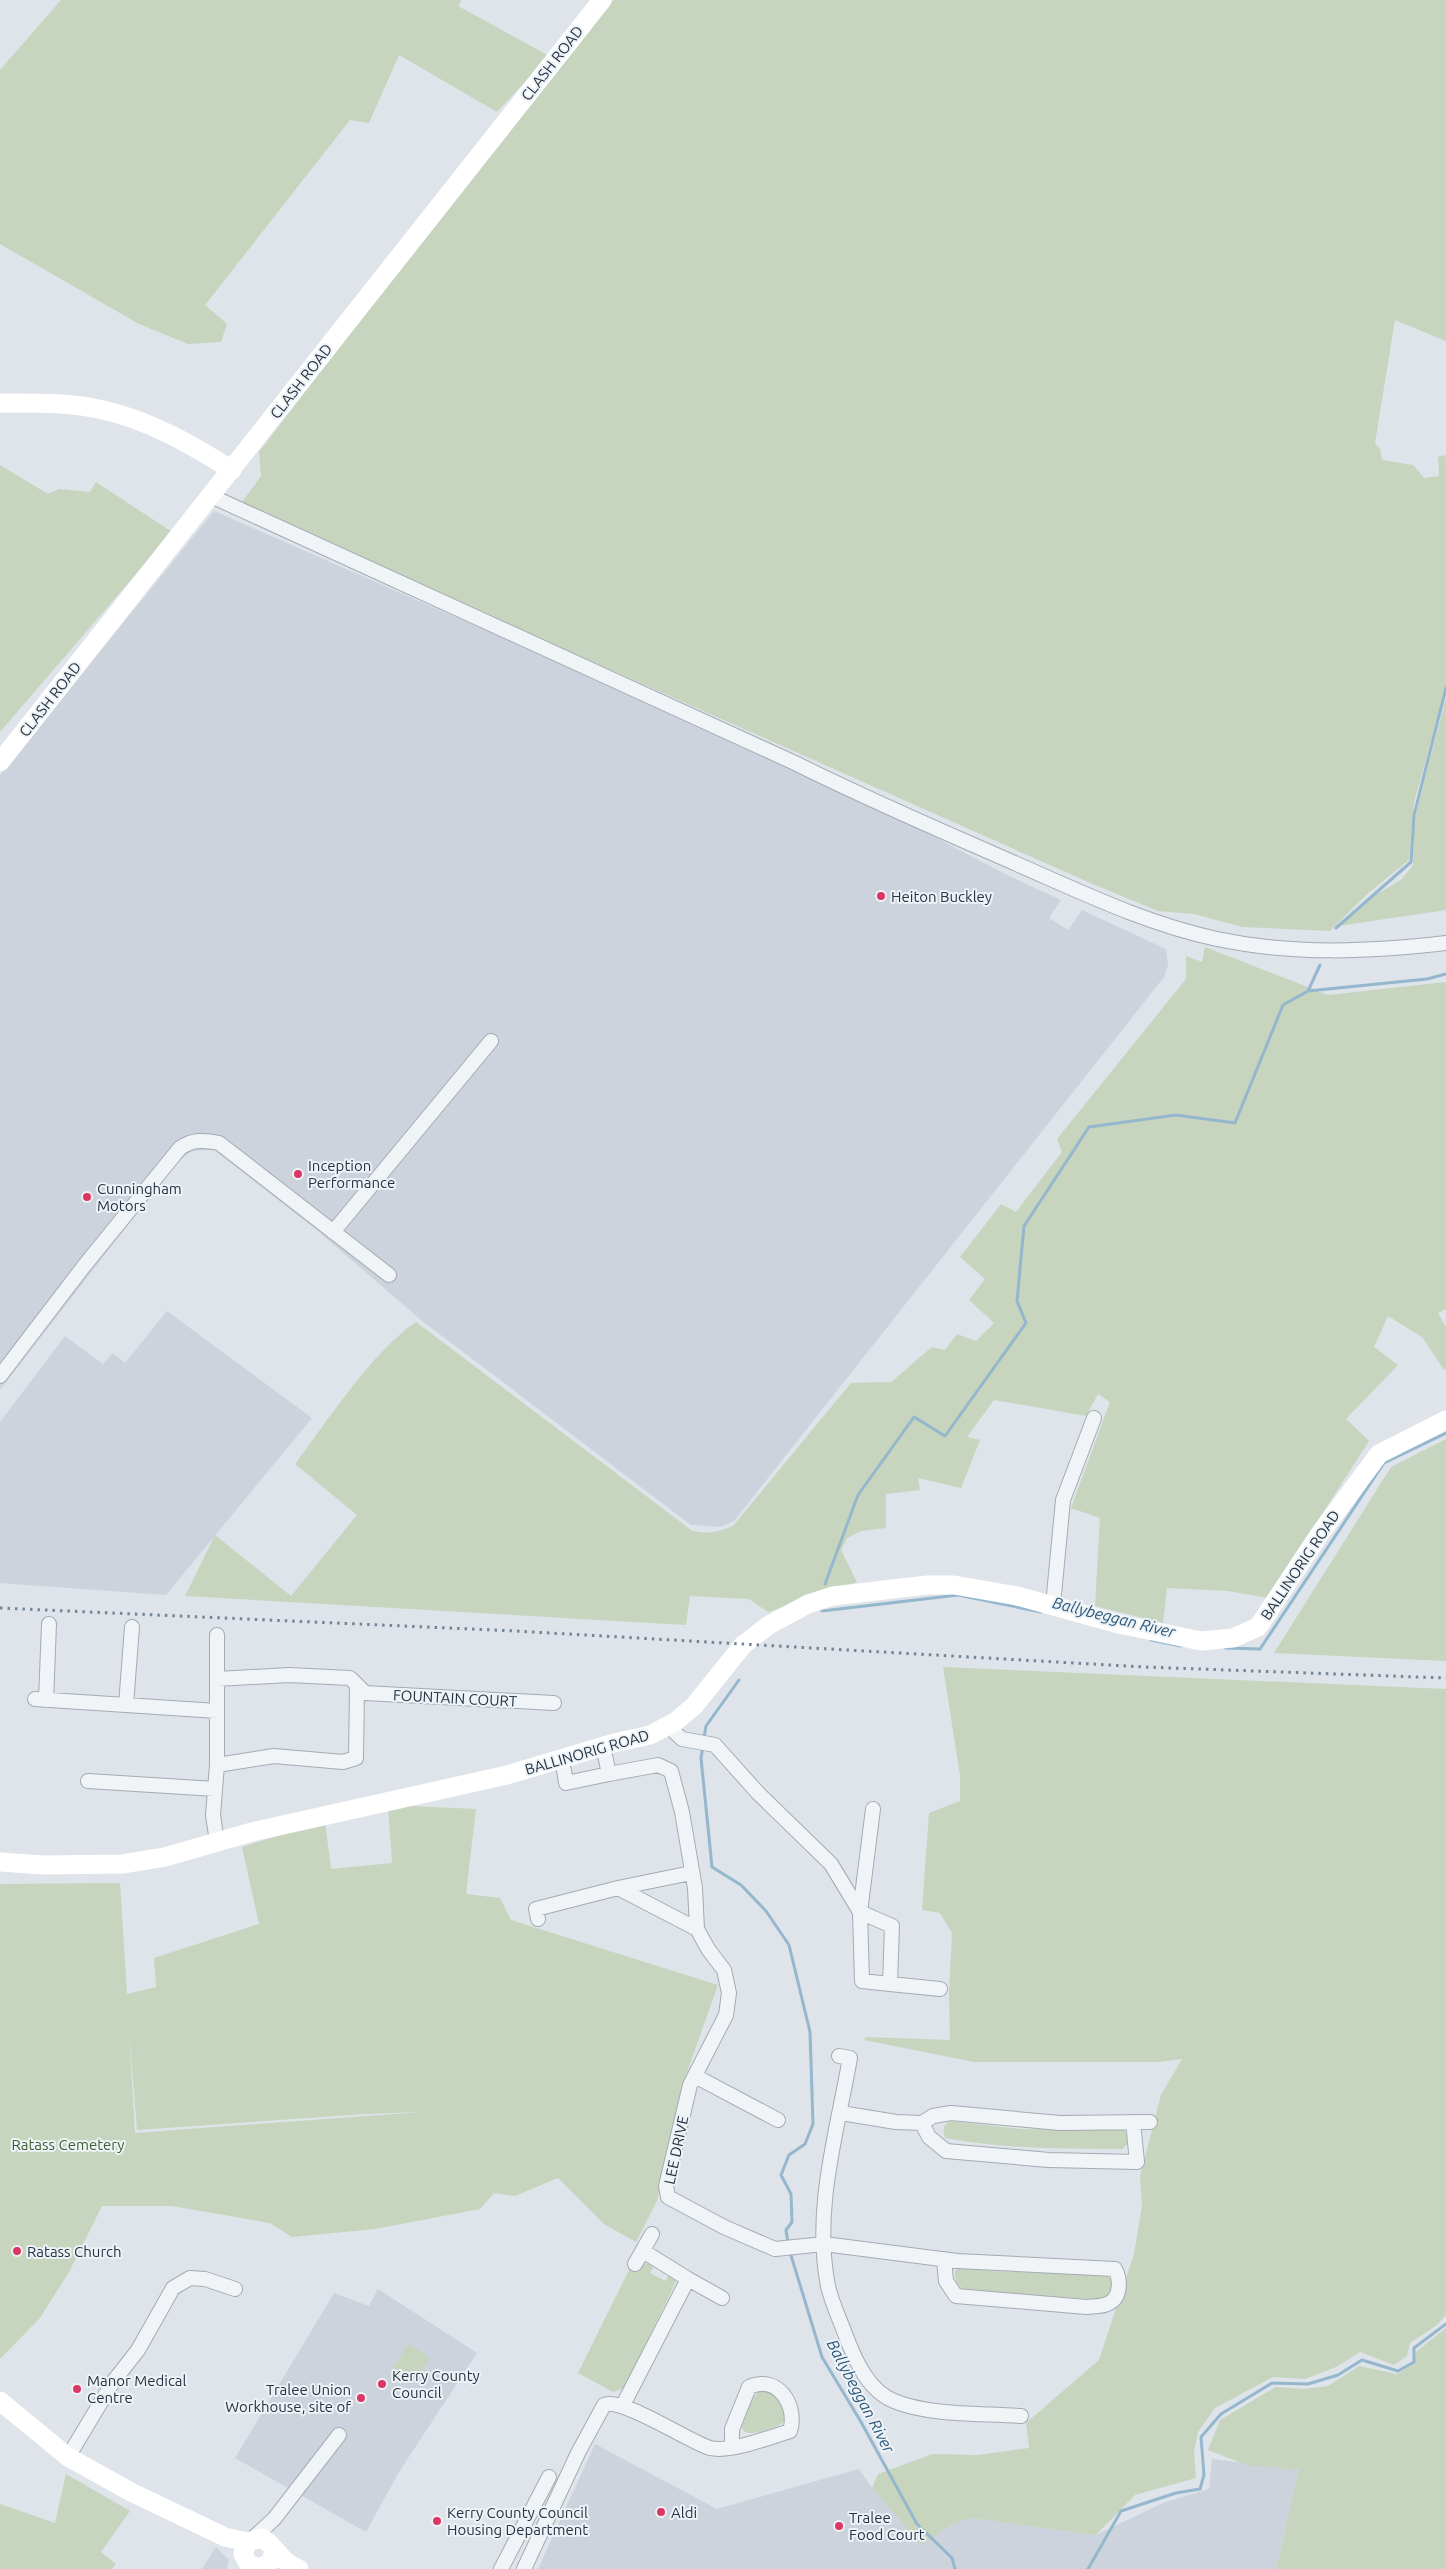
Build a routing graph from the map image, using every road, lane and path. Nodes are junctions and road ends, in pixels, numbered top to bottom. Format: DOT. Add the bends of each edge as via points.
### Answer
graph roads {
  1 [pos="602,0"];
  2 [pos="0,403"];
  3 [pos="232,470"];
  4 [pos="210,496"];
  5 [pos="0,762"];
  6 [pos="1446,942"];
  7 [pos="491,1041"];
  8 [pos="332,1232"];
  9 [pos="389,1275"];
  10 [pos="0,1376"];
  11 [pos="1094,1418"];
  12 [pos="1446,1420"];
  13 [pos="1053,1605"];
  14 [pos="50,1624"];
  15 [pos="132,1627"];
  16 [pos="217,1635"];
  17 [pos="217,1680"];
  18 [pos="357,1687"];
  19 [pos="554,1703"];
  20 [pos="126,1705"];
  21 [pos="217,1711"];
  22 [pos="668,1725"];
  23 [pos="603,1746"];
  24 [pos="217,1765"];
  25 [pos="564,1770"];
  26 [pos="609,1774"];
  27 [pos="88,1781"];
  28 [pos="215,1789"];
  29 [pos="873,1809"];
  30 [pos="217,1842"];
  31 [pos="0,1862"];
  32 [pos="691,1873"];
  33 [pos="618,1888"];
  34 [pos="860,1912"];
  35 [pos="538,1919"];
  36 [pos="697,1929"];
  37 [pos="890,1984"];
  38 [pos="940,1989"];
  39 [pos="839,2056"];
  40 [pos="695,2076"];
  41 [pos="841,2112"];
  42 [pos="778,2120"];
  43 [pos="1133,2122"];
  44 [pos="1150,2122"];
  45 [pos="922,2123"];
  46 [pos="652,2234"];
  47 [pos="824,2244"];
  48 [pos="642,2251"];
  49 [pos="944,2259"];
  50 [pos="635,2264"];
  51 [pos="688,2279"];
  52 [pos="235,2289"];
  53 [pos="722,2298"];
  54 [pos="0,2401"];
  55 [pos="623,2405"];
  56 [pos="1021,2416"];
  57 [pos="338,2436"];
  58 [pos="732,2447"];
  59 [pos="68,2457"];
  60 [pos="549,2477"];
  61 [pos="274,2519"];
  62 [pos="523,2526"];
  63 [pos="541,2536"];
  64 [pos="255,2556"];
  65 [pos="297,2568"];
  66 [pos="501,2569"];
  67 [pos="524,2569"];
  1 -- 3 [label="street, CLASH ROAD"];
  2 -- 3 [label="street" via="44,403 104,410 172,435"];
  3 -- 4 [label="street, CLASH ROAD"];
  4 -- 5 [label="street, CLASH ROAD"];
  4 -- 6 [label="street" via="857,794 1150,920 1218,939 1322,951 1390,949"];
  7 -- 8 [label="street"];
  8 -- 9 [label="street"];
  8 -- 10 [label="street" via="219,1144 198,1140 187,1143 84,1266"];
  11 -- 13 [label="street" via="1063,1500"];
  12 -- 13 [label="street, BALLINORIG ROAD" via="1379,1454 1258,1627 1233,1638 1201,1641 1119,1624"];
  13 -- 22 [label="street, BALLINORIG ROAD" via="982,1588 954,1585 851,1593 815,1601 769,1625 744,1645 694,1706"];
  14 -- 20 [label="street" via="40,1699"];
  15 -- 20 [label="street"];
  16 -- 17 [label="street"];
  17 -- 18 [label="street, FOUNTAIN COURT" via="289,1675 350,1678"];
  17 -- 21 [label="street"];
  18 -- 19 [label="street, FOUNTAIN COURT" via="364,1692"];
  18 -- 24 [label="street" via="356,1758 343,1762 274,1756"];
  20 -- 21 [label="street"];
  21 -- 24 [label="street"];
  22 -- 23 [label="street, BALLINORIG ROAD" via="650,1734"];
  22 -- 34 [label="street" via="682,1739 715,1745 758,1793 831,1864"];
  23 -- 26 [label="street"];
  23 -- 30 [label="street, BALLINORIG ROAD" via="507,1775"];
  24 -- 28 [label="street"];
  25 -- 26 [label="street, LEE DRIVE" via="566,1782"];
  26 -- 32 [label="street, LEE DRIVE" via="658,1765 671,1771 682,1812"];
  27 -- 28 [label="street"];
  28 -- 30 [label="street" via="213,1816"];
  29 -- 34 [label="street"];
  30 -- 31 [label="street, BALLINORIG ROAD" via="165,1857 122,1864"];
  32 -- 33 [label="street"];
  32 -- 36 [label="street, LEE DRIVE"];
  33 -- 35 [label="street" via="536,1909"];
  33 -- 36 [label="street"];
  34 -- 37 [label="street" via="892,1926"];
  34 -- 37 [label="street" via="862,1981"];
  36 -- 40 [label="street, LEE DRIVE" via="724,1970 729,1993 726,2016"];
  37 -- 38 [label="street"];
  39 -- 41 [label="street" via="850,2058"];
  40 -- 42 [label="street"];
  40 -- 47 [label="street, LEE DRIVE" via="690,2085 666,2186 668,2198 775,2249"];
  41 -- 45 [label="street" via="896,2122"];
  41 -- 47 [label="street" via="825,2192"];
  43 -- 44 [label="street"];
  43 -- 45 [label="street" via="1060,2123 950,2113 933,2116"];
  43 -- 45 [label="street" via="1137,2162 1049,2160 946,2151 929,2137"];
  46 -- 48 [label="street"];
  47 -- 49 [label="street"];
  47 -- 56 [label="street" via="828,2287 854,2357 871,2384 893,2401 930,2409"];
  48 -- 50 [label="street"];
  48 -- 51 [label="street"];
  49 -- 49 [label="street" via="1115,2269 1120,2278 1116,2297 1107,2304 1093,2306 956,2296 946,2281"];
  51 -- 53 [label="street"];
  51 -- 55 [label="street"];
  52 -- 59 [label="street" via="205,2279 190,2278 173,2288 138,2350 113,2382"];
  54 -- 59 [label="street"];
  55 -- 58 [label="street" via="711,2448"];
  55 -- 63 [label="street" via="608,2402 603,2407 578,2453"];
  57 -- 61 [label="street"];
  58 -- 58 [label="street" via="790,2431 793,2422 784,2396 777,2388 767,2383 749,2387 732,2429"];
  59 -- 64 [label="street" via="131,2492 225,2537"];
  60 -- 62 [label="street"];
  61 -- 64 [label="street"];
  61 -- 64 [label="street"];
  62 -- 63 [label="street"];
  62 -- 66 [label="street"];
  63 -- 67 [label="street"];
  64 -- 65 [label="street" via="283,2561"];
}
